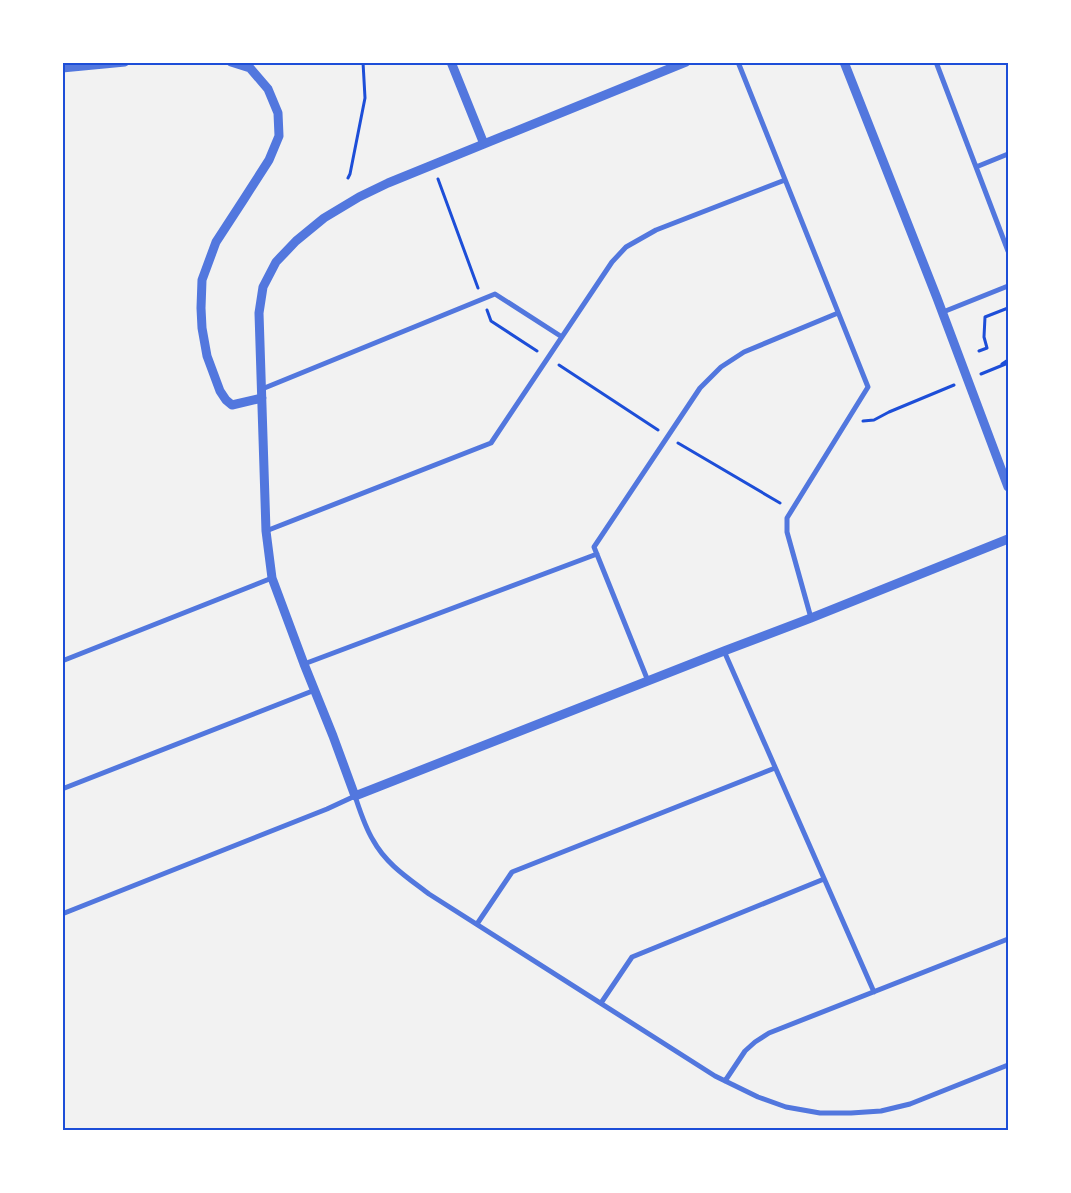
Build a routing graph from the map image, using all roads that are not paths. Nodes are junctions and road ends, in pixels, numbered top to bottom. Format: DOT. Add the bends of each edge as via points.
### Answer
graph roads {
  1 [pos="126,62"];
  2 [pos="231,62"];
  3 [pos="451,62"];
  4 [pos="686,62"];
  5 [pos="738,62"];
  6 [pos="844,62"];
  7 [pos="936,62"];
  8 [pos="83,64"];
  9 [pos="62,68"];
  10 [pos="484,144"];
  11 [pos="1008,154"];
  12 [pos="976,166"];
  13 [pos="785,180"];
  14 [pos="1008,251"];
  15 [pos="1008,286"];
  16 [pos="942,312"];
  17 [pos="838,313"];
  18 [pos="562,337"];
  19 [pos="262,394"];
  20 [pos="1008,488"];
  21 [pos="266,531"];
  22 [pos="1008,539"];
  23 [pos="596,554"];
  24 [pos="272,578"];
  25 [pos="811,618"];
  26 [pos="724,651"];
  27 [pos="62,661"];
  28 [pos="304,664"];
  29 [pos="648,681"];
  30 [pos="315,690"];
  31 [pos="775,768"];
  32 [pos="62,789"];
  33 [pos="355,796"];
  34 [pos="824,879"];
  35 [pos="62,914"];
  36 [pos="477,924"];
  37 [pos="1008,939"];
  38 [pos="874,992"];
  39 [pos="601,1003"];
  40 [pos="1008,1065"];
  41 [pos="725,1081"];
  1 -- 8 [label="street"];
  2 -- 19 [label="street" via="250,68 268,89 278,114 279,136 269,160 216,242 202,280 202,328 207,356 226,400 232,405"];
  3 -- 10 [label="street"];
  4 -- 10 [label="street"];
  5 -- 13 [label="street"];
  6 -- 16 [label="street"];
  7 -- 12 [label="street"];
  8 -- 9 [label="street"];
  10 -- 19 [label="street" via="359,197 324,218 276,262 263,287 259,313"];
  11 -- 12 [label="street"];
  12 -- 14 [label="street"];
  13 -- 17 [label="street"];
  13 -- 18 [label="street" via="656,230 626,247 612,262"];
  15 -- 16 [label="street"];
  16 -- 20 [label="street"];
  17 -- 23 [label="street" via="744,352 721,367 700,388 594,547"];
  17 -- 25 [label="street" via="868,387 787,518 787,532"];
  18 -- 19 [label="street" via="495,294"];
  18 -- 21 [label="street" via="491,443"];
  19 -- 21 [label="street"];
  21 -- 24 [label="street"];
  22 -- 25 [label="street"];
  23 -- 28 [label="street"];
  23 -- 29 [label="street"];
  24 -- 27 [label="street"];
  24 -- 28 [label="street"];
  25 -- 26 [label="street"];
  26 -- 29 [label="street"];
  26 -- 31 [label="street"];
  28 -- 30 [label="street"];
  29 -- 33 [label="street"];
  30 -- 32 [label="street"];
  30 -- 33 [label="street"];
  31 -- 34 [label="street"];
  31 -- 36 [label="street" via="512,872"];
  33 -- 35 [label="street"];
  33 -- 36 [label="street" via="372,840 387,860 429,894"];
  34 -- 38 [label="street"];
  34 -- 39 [label="street" via="632,957"];
  36 -- 39 [label="street"];
  37 -- 38 [label="street"];
  38 -- 41 [label="street" via="769,1033 745,1051"];
  39 -- 41 [label="street"];
  40 -- 41 [label="street" via="910,1104 881,1111 820,1113 758,1097"];
}
